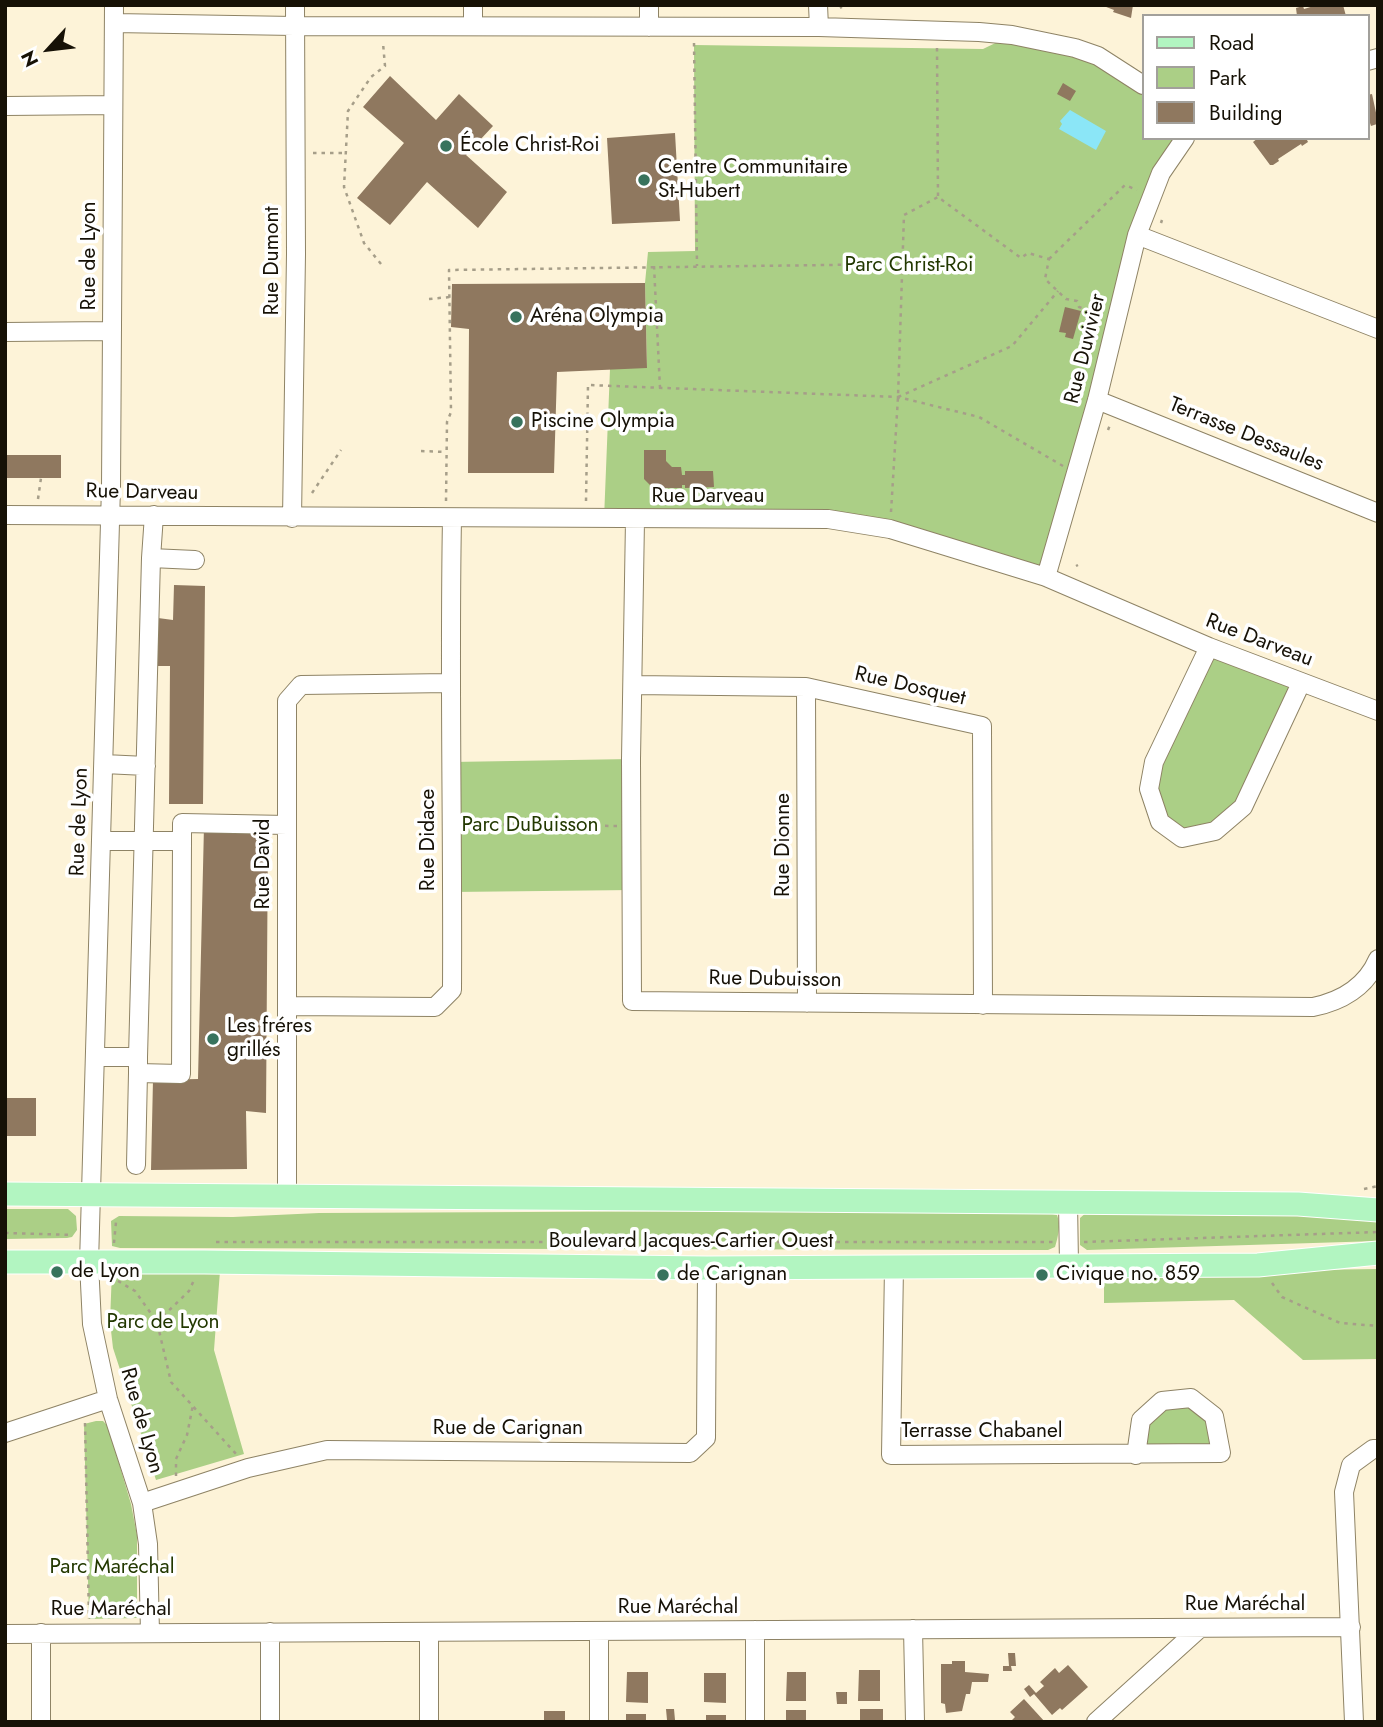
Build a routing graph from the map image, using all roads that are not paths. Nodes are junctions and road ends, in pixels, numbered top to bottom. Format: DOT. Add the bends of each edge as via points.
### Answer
graph roads {
  1 [pos="295,5"];
  2 [pos="472,5"];
  3 [pos="649,5"];
  4 [pos="818,5"];
  5 [pos="114,14"];
  6 [pos="473,25"];
  7 [pos="294,26"];
  8 [pos="649,27"];
  9 [pos="819,27"];
  10 [pos="1142,84"];
  11 [pos="113,105"];
  12 [pos="5,106"];
  13 [pos="1184,140"];
  14 [pos="1137,235"];
  15 [pos="1378,329"];
  16 [pos="112,331"];
  17 [pos="5,332"];
  18 [pos="1097,400"];
  19 [pos="1378,513"];
  20 [pos="110,514"];
  21 [pos="5,515"];
  22 [pos="154,515"];
  23 [pos="292,518"];
  24 [pos="452,519"];
  25 [pos="635,520"];
  26 [pos="150,558"];
  27 [pos="195,560"];
  28 [pos="1046,577"];
  29 [pos="1209,647"];
  30 [pos="449,683"];
  31 [pos="1301,683"];
  32 [pos="633,685"];
  33 [pos="806,687"];
  34 [pos="1378,711"];
  35 [pos="104,764"];
  36 [pos="146,766"];
  37 [pos="287,825"];
  38 [pos="102,841"];
  39 [pos="144,841"];
  40 [pos="182,841"];
  41 [pos="1378,959"];
  42 [pos="807,1003"];
  43 [pos="983,1005"];
  44 [pos="287,1006"];
  45 [pos="96,1057"];
  46 [pos="138,1065"];
  47 [pos="136,1165"];
  48 [pos="5,1194"];
  49 [pos="92,1195"];
  50 [pos="287,1196"];
  51 [pos="1068,1202"];
  52 [pos="1378,1210"];
  53 [pos="1069,1253"];
  54 [pos="1378,1253"];
  55 [pos="5,1262"];
  56 [pos="89,1263"];
  57 [pos="894,1266"];
  58 [pos="707,1268"];
  59 [pos="108,1399"];
  60 [pos="5,1433"];
  61 [pos="1378,1449"];
  62 [pos="1136,1455"];
  63 [pos="142,1503"];
  64 [pos="1351,1627"];
  65 [pos="1200,1628"];
  66 [pos="913,1629"];
  67 [pos="755,1630"];
  68 [pos="599,1631"];
  69 [pos="270,1632"];
  70 [pos="429,1632"];
  71 [pos="41,1633"];
  72 [pos="150,1633"];
  73 [pos="5,1634"];
  74 [pos="41,1722"];
  75 [pos="270,1722"];
  76 [pos="429,1722"];
  77 [pos="599,1722"];
  78 [pos="755,1722"];
  79 [pos="915,1722"];
  80 [pos="1096,1722"];
  81 [pos="1354,1722"];
  1 -- 7 [label="street, Rue Dumont"];
  2 -- 6 [label="street"];
  3 -- 8 [label="street"];
  4 -- 9 [label="street"];
  5 -- 7 [label="street"];
  5 -- 11 [label="street, Rue de Lyon"];
  6 -- 7 [label="street"];
  6 -- 8 [label="street"];
  7 -- 23 [label="street, Rue Dumont"];
  8 -- 9 [label="street"];
  9 -- 10 [label="street" via="1012,35 1098,56"];
  11 -- 12 [label="street"];
  11 -- 16 [label="street, Rue de Lyon"];
  13 -- 14 [label="street, Rue Duvivier" via="1161,173"];
  14 -- 15 [label="street"];
  14 -- 18 [label="street, Rue Duvivier"];
  16 -- 17 [label="street"];
  16 -- 20 [label="street, Rue de Lyon"];
  18 -- 19 [label="street, Terrasse Dessaules"];
  18 -- 28 [label="street, Rue Duvivier"];
  20 -- 21 [label="street, Rue Darveau"];
  20 -- 22 [label="street, Rue Darveau"];
  20 -- 35 [label="street, Rue de Lyon"];
  22 -- 23 [label="street, Rue Darveau"];
  22 -- 26 [label="street"];
  23 -- 24 [label="street, Rue Darveau"];
  24 -- 25 [label="street, Rue Darveau"];
  24 -- 30 [label="street, Rue Didace"];
  25 -- 28 [label="street, Rue Darveau" via="828,519 890,530"];
  25 -- 32 [label="street, Rue Dubuisson"];
  26 -- 27 [label="street"];
  26 -- 36 [label="street"];
  28 -- 29 [label="street, Rue Darveau"];
  29 -- 31 [label="street, Rue Darveau"];
  29 -- 31 [label="street" via="1154,762 1149,789 1160,822 1182,838 1215,831 1243,807"];
  30 -- 37 [label="street, Rue David" via="301,685 287,701"];
  30 -- 44 [label="street, Rue Didace" via="452,990 435,1007"];
  31 -- 34 [label="street, Rue Darveau"];
  32 -- 33 [label="street, Rue Dosquet"];
  32 -- 42 [label="street, Rue Dubuisson" via="632,1001"];
  33 -- 42 [label="street, Rue Dionne"];
  33 -- 43 [label="street, Rue Dosquet" via="982,726"];
  35 -- 36 [label="street"];
  35 -- 38 [label="street, Rue de Lyon"];
  36 -- 39 [label="street"];
  37 -- 40 [label="street" via="182,823"];
  37 -- 44 [label="street, Rue David"];
  38 -- 39 [label="street"];
  38 -- 45 [label="street, Rue de Lyon"];
  39 -- 40 [label="street"];
  39 -- 46 [label="street"];
  40 -- 46 [label="street" via="181,1074"];
  41 -- 43 [label="street, Rue Dubuisson" via="1372,973 1353,991 1313,1007"];
  42 -- 43 [label="street, Rue Dubuisson"];
  44 -- 50 [label="street, Rue David"];
  45 -- 46 [label="street"];
  45 -- 49 [label="street, Rue de Lyon"];
  46 -- 47 [label="street"];
  48 -- 49 [label="main road, Boulevard Jacques-Cartier Ouest"];
  49 -- 50 [label="main road, Boulevard Jacques-Cartier Ouest"];
  49 -- 56 [label="street, Rue de Lyon"];
  50 -- 51 [label="main road, Boulevard Jacques-Cartier Ouest"];
  51 -- 52 [label="main road, Boulevard Jacques-Cartier Ouest" via="1298,1204"];
  51 -- 53 [label="street"];
  53 -- 54 [label="main road, Boulevard Jacques-Cartier Ouest" via="1258,1265"];
  53 -- 57 [label="main road, Boulevard Jacques-Cartier Ouest"];
  55 -- 56 [label="main road, Boulevard Jacques-Cartier Ouest"];
  56 -- 58 [label="main road, Boulevard Jacques-Cartier Ouest" via="209,1252"];
  56 -- 59 [label="street, Rue de Lyon" via="92,1324"];
  57 -- 58 [label="main road, Boulevard Jacques-Cartier Ouest"];
  57 -- 62 [label="street, Terrasse Chabanel" via="891,1455"];
  58 -- 63 [label="street, Rue de Carignan" via="706,1438 690,1452 327,1450 248,1468"];
  59 -- 60 [label="street"];
  59 -- 63 [label="street, Rue de Lyon"];
  61 -- 64 [label="street" via="1351,1465 1344,1492"];
  62 -- 62 [label="street, Terrasse Chabanel" via="1222,1453 1214,1416 1191,1398 1162,1401 1141,1420"];
  63 -- 72 [label="street, Rue de Lyon"];
  64 -- 65 [label="street, Rue Maréchal"];
  64 -- 81 [label="street"];
  65 -- 66 [label="street, Rue Maréchal"];
  65 -- 80 [label="street"];
  66 -- 67 [label="street, Rue Maréchal"];
  66 -- 79 [label="street"];
  67 -- 68 [label="street, Rue Maréchal"];
  67 -- 78 [label="street"];
  68 -- 70 [label="street, Rue Maréchal"];
  68 -- 77 [label="street"];
  69 -- 70 [label="street, Rue Maréchal"];
  69 -- 72 [label="street, Rue Maréchal"];
  69 -- 75 [label="street"];
  70 -- 76 [label="street"];
  71 -- 72 [label="street, Rue Maréchal"];
  71 -- 73 [label="street, Rue Maréchal"];
  71 -- 74 [label="street"];
}
